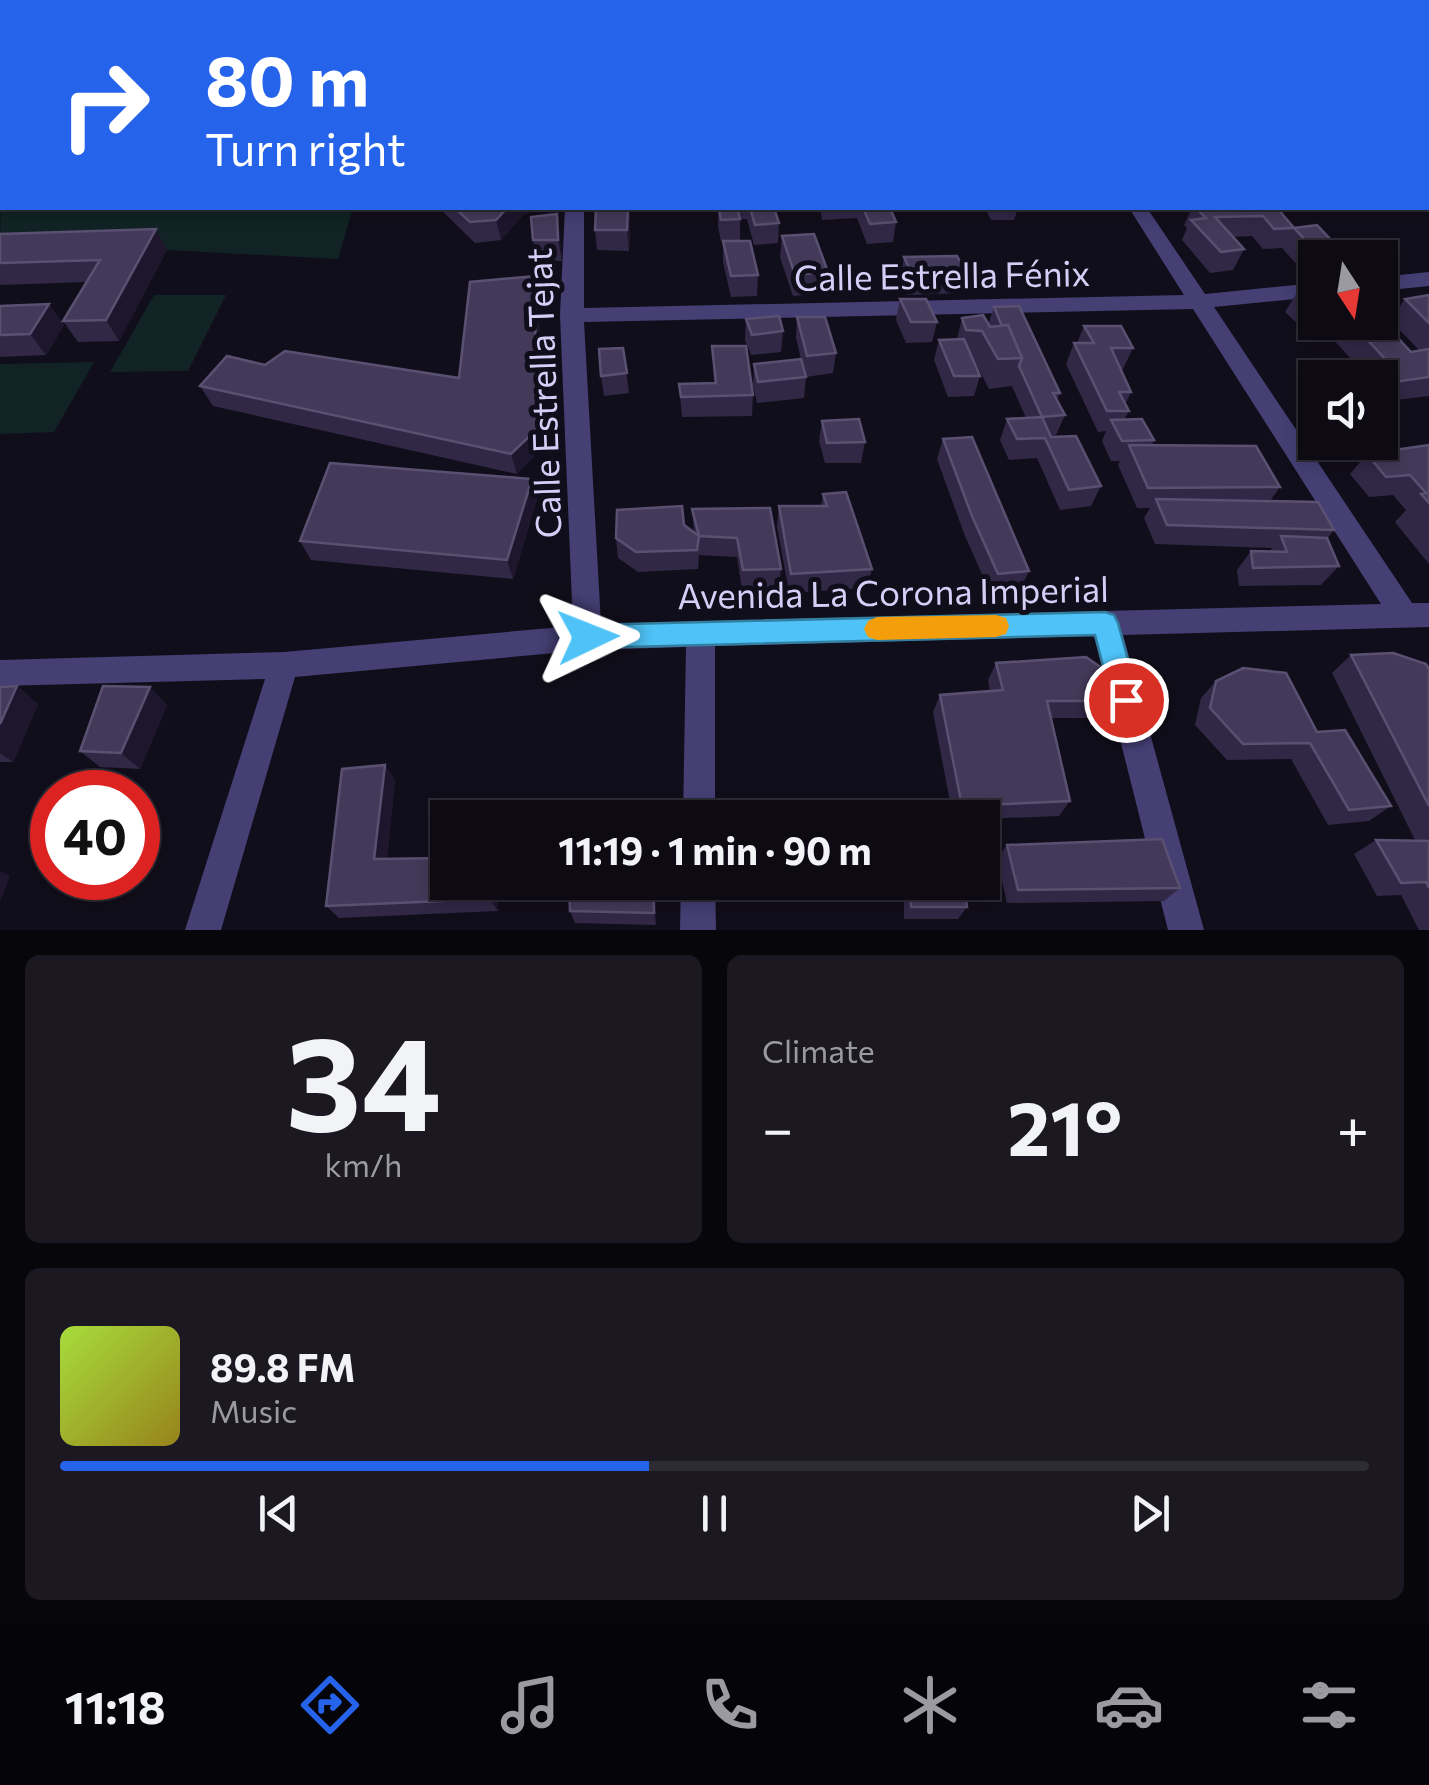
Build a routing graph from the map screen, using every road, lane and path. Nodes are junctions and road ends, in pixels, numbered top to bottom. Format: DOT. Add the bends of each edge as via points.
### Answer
graph roads {
  1 [pos="574,210"];
  2 [pos="1139,210"];
  3 [pos="1429,279"];
  4 [pos="1398,282"];
  5 [pos="1298,292"];
  6 [pos="1198,302"];
  7 [pos="571,315"];
  8 [pos="1416,615"];
  9 [pos="1105,623"];
  10 [pos="701,633"];
  11 [pos="588,637"];
  12 [pos="284,665"];
  13 [pos="0,674"];
  14 [pos="699,800"];
  15 [pos="698,900"];
  16 [pos="203,930"];
  17 [pos="698,930"];
  18 [pos="1186,930"];
  1 -- 7 [label="street, Calle Estrella Tejat"];
  2 -- 6 [label="street"];
  3 -- 4 [label="street"];
  5 -- 6 [label="street, Calle Estrella Fénix"];
  6 -- 7 [label="street, Calle Estrella Fénix"];
  6 -- 8 [label="street"];
  7 -- 11 [label="street, Calle Estrella Tejat"];
  8 -- 9 [label="street, Avenida La Corona Imperial"];
  9 -- 10 [label="street, Avenida La Corona Imperial"];
  9 -- 18 [label="street"];
  10 -- 11 [label="street, Avenida La Corona Imperial"];
  10 -- 14 [label="street"];
  11 -- 12 [label="street, Avenida La Corona Imperial"];
  12 -- 13 [label="street, Avenida La Corona Imperial"];
  12 -- 16 [label="street"];
  15 -- 17 [label="street"];
}
